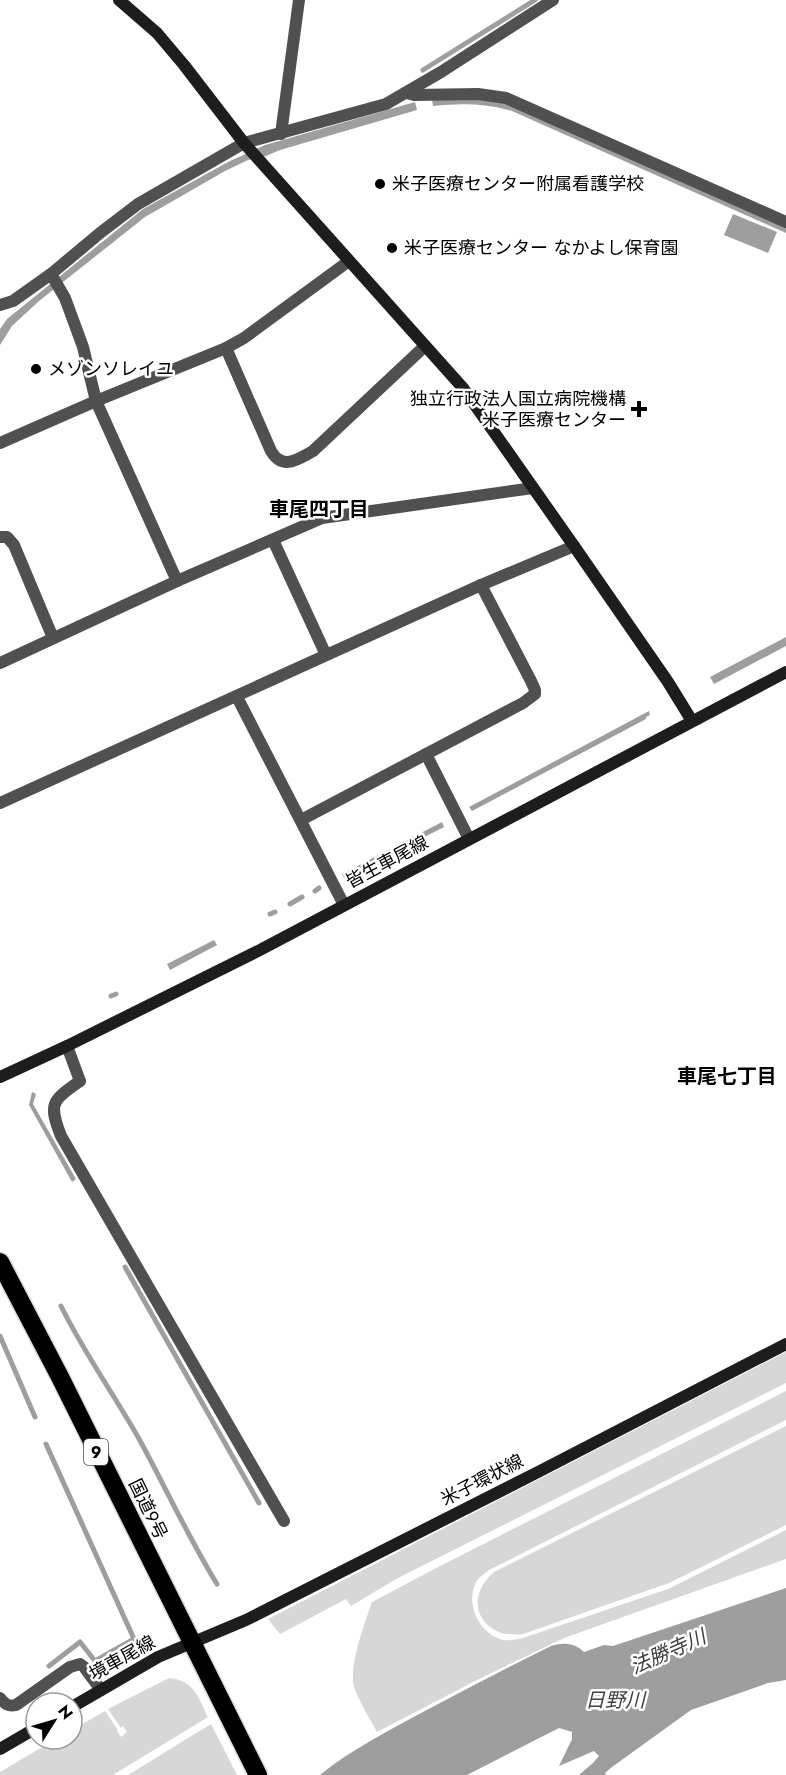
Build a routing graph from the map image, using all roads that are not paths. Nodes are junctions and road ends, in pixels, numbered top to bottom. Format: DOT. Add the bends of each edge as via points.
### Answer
graph roads {
  1 [pos="119,0"];
  2 [pos="298,0"];
  3 [pos="553,0"];
  4 [pos="407,93"];
  5 [pos="280,134"];
  6 [pos="244,143"];
  7 [pos="786,222"];
  8 [pos="350,261"];
  9 [pos="51,274"];
  10 [pos="0,305"];
  11 [pos="425,346"];
  12 [pos="226,348"];
  13 [pos="96,401"];
  14 [pos="0,443"];
  15 [pos="533,488"];
  16 [pos="0,537"];
  17 [pos="273,540"];
  18 [pos="574,546"];
  19 [pos="177,581"];
  20 [pos="481,585"];
  21 [pos="53,638"];
  22 [pos="326,655"];
  23 [pos="0,663"];
  24 [pos="786,672"];
  25 [pos="237,697"];
  26 [pos="692,720"];
  27 [pos="426,754"];
  28 [pos="0,802"];
  29 [pos="302,820"];
  30 [pos="469,839"];
  31 [pos="344,905"];
  32 [pos="67,1046"];
  33 [pos="0,1077"];
  34 [pos="0,1263"];
  35 [pos="786,1344"];
  36 [pos="284,1521"];
  37 [pos="191,1642"];
  38 [pos="101,1690"];
  39 [pos="0,1698"];
  40 [pos="84,1700"];
  41 [pos="24,1735"];
  42 [pos="0,1749"];
  43 [pos="258,1775"];
  1 -- 6 [label="main road" via="157,33"];
  2 -- 5 [label="street"];
  3 -- 4 [label="street"];
  4 -- 5 [label="street" via="386,104"];
  4 -- 7 [label="street" via="506,98"];
  5 -- 6 [label="street"];
  6 -- 8 [label="main road"];
  6 -- 9 [label="street" via="138,204"];
  8 -- 11 [label="main road"];
  8 -- 12 [label="street"];
  9 -- 10 [label="street" via="13,301"];
  9 -- 13 [label="street" via="65,298 83,347"];
  11 -- 12 [label="street" via="313,451 286,462 275,457"];
  11 -- 15 [label="main road" via="463,388"];
  12 -- 13 [label="street"];
  13 -- 14 [label="street"];
  13 -- 19 [label="street"];
  15 -- 17 [label="street" via="322,518"];
  15 -- 18 [label="main road"];
  16 -- 21 [label="street" via="7,537 14,545"];
  17 -- 19 [label="street"];
  17 -- 22 [label="street"];
  18 -- 20 [label="street"];
  18 -- 26 [label="main road"];
  19 -- 21 [label="street"];
  20 -- 22 [label="street"];
  20 -- 27 [label="street" via="535,694"];
  21 -- 23 [label="street"];
  22 -- 25 [label="street"];
  24 -- 26 [label="main road, 皆生車尾線"];
  25 -- 28 [label="street"];
  25 -- 29 [label="street"];
  26 -- 30 [label="main road, 皆生車尾線"];
  27 -- 29 [label="street"];
  27 -- 30 [label="street"];
  29 -- 31 [label="street"];
  30 -- 31 [label="main road, 皆生車尾線"];
  31 -- 32 [label="main road, 皆生車尾線"];
  32 -- 33 [label="main road, 皆生車尾線"];
  32 -- 36 [label="street" via="80,1081 55,1103 54,1118 62,1136"];
  34 -- 37 [label="highway, 国道9号 / 9"];
  35 -- 37 [label="main road, 米子環状線" via="246,1620"];
  37 -- 38 [label="main road, 境車尾線"];
  37 -- 43 [label="highway, 国道9号 / 9"];
  38 -- 39 [label="street" via="80,1664 16,1705 8,1706"];
  38 -- 40 [label="main road, 境車尾線"];
  41 -- 42 [label="main road"];
}
